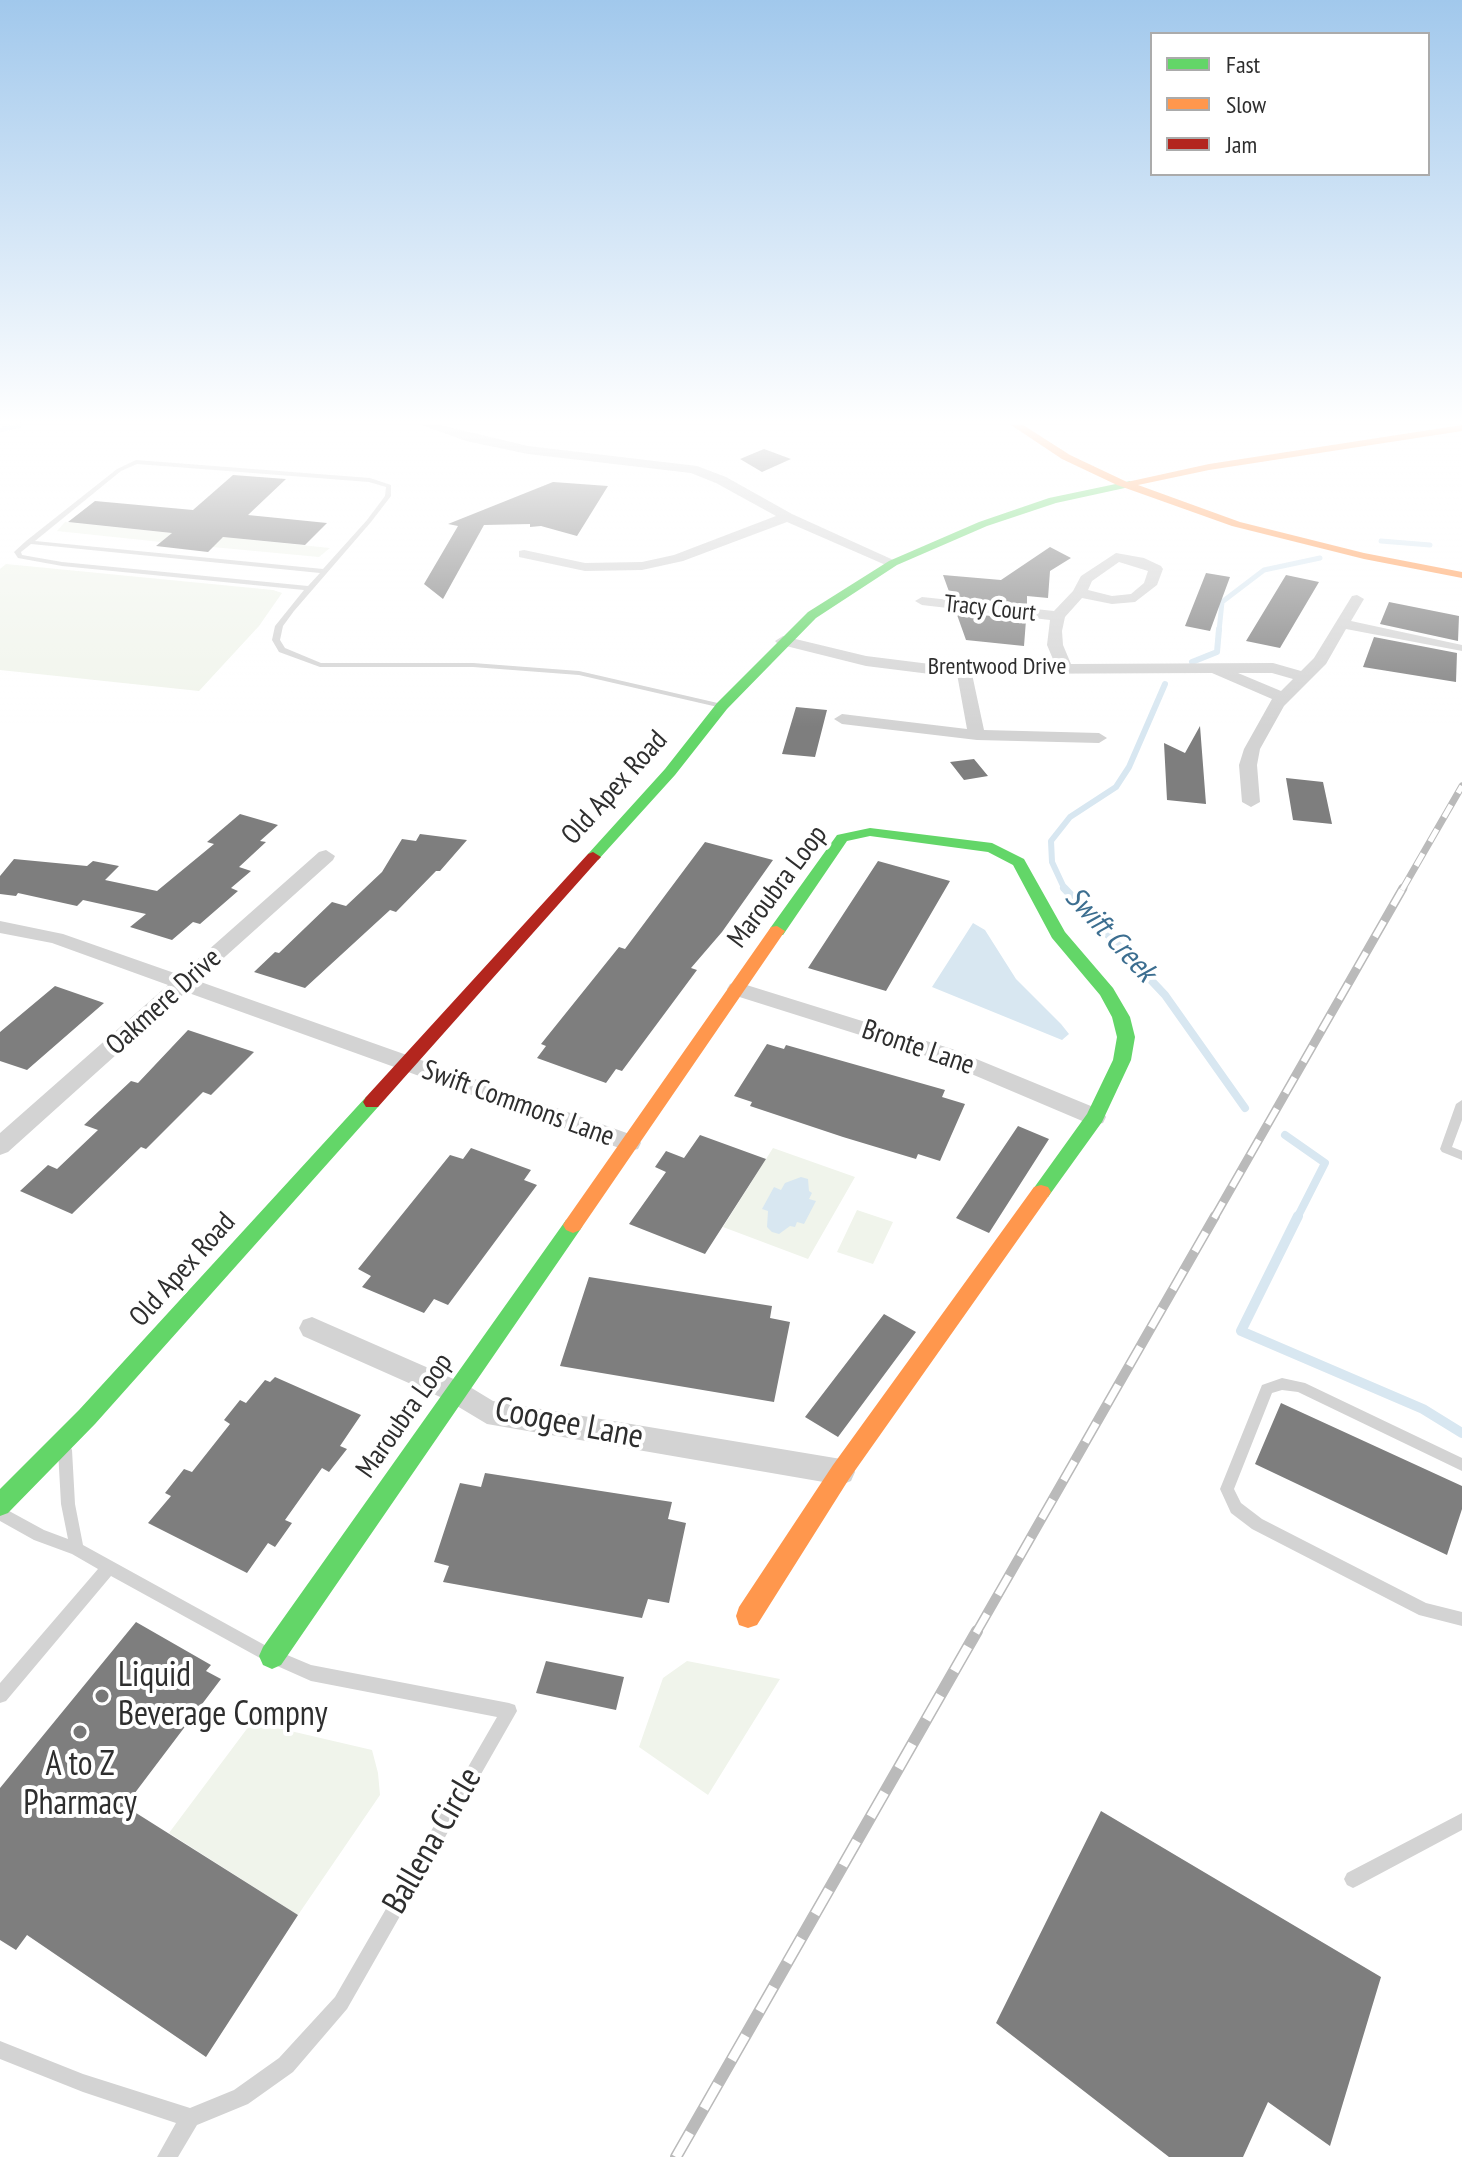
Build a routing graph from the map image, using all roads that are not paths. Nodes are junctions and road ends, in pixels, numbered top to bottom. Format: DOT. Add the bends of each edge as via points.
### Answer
graph roads {
  1 [pos="49,526"];
  2 [pos="365,526"];
  3 [pos="764,526"];
  4 [pos="807,526"];
  5 [pos="986,526"];
  6 [pos="1244,526"];
  7 [pos="28,542"];
  8 [pos="524,554"];
  9 [pos="893,563"];
  10 [pos="325,571"];
  11 [pos="1462,575"];
  12 [pos="310,588"];
  13 [pos="1079,593"];
  14 [pos="1357,599"];
  15 [pos="922,601"];
  16 [pos="1058,616"];
  17 [pos="1343,624"];
  18 [pos="783,641"];
  19 [pos="1457,648"];
  20 [pos="1064,666"];
  21 [pos="1213,668"];
  22 [pos="964,671"];
  23 [pos="1305,677"];
  24 [pos="1283,698"];
  25 [pos="722,706"];
  26 [pos="842,719"];
  27 [pos="977,735"];
  28 [pos="1099,738"];
  29 [pos="1251,802"];
  30 [pos="326,856"];
  31 [pos="0,927"];
  32 [pos="184,984"];
  33 [pos="737,989"];
  34 [pos="407,1064"];
  35 [pos="1462,1104"];
  36 [pos="1095,1117"];
  37 [pos="630,1143"];
  38 [pos="0,1146"];
  39 [pos="1462,1156"];
  40 [pos="312,1328"];
  41 [pos="456,1392"];
  42 [pos="64,1440"];
  43 [pos="1462,1465"];
  44 [pos="841,1472"];
  45 [pos="0,1505"];
  46 [pos="0,1513"];
  47 [pos="77,1549"];
  48 [pos="109,1567"];
  49 [pos="748,1616"];
  50 [pos="1462,1619"];
  51 [pos="272,1656"];
  52 [pos="0,1695"];
  53 [pos="1462,1821"];
  54 [pos="1353,1879"];
  55 [pos="0,2050"];
  56 [pos="190,2118"];
  57 [pos="167,2157"];
  1 -- 7 [label="lane"];
  2 -- 10 [label="lane"];
  3 -- 8 [label="street" via="642,566 585,567"];
  4 -- 9 [label="street"];
  5 -- 9 [label="main road, Old Apex Road"];
  6 -- 11 [label="main road"];
  7 -- 10 [label="lane"];
  7 -- 12 [label="lane" via="17,552 20,557"];
  9 -- 18 [label="main road, Old Apex Road" via="812,615"];
  10 -- 12 [label="lane"];
  12 -- 25 [label="lane" via="279,626 276,640 282,650 320,665 473,665 579,673"];
  13 -- 13 [label="street" via="1086,579 1110,559 1156,569 1150,585 1135,598 1112,600"];
  13 -- 16 [label="street"];
  14 -- 17 [label="street"];
  15 -- 16 [label="street, Tracy Court"];
  16 -- 20 [label="street" via="1055,645"];
  17 -- 19 [label="street"];
  17 -- 23 [label="street"];
  18 -- 22 [label="street, Brentwood Drive" via="866,661"];
  18 -- 25 [label="main road, Old Apex Road"];
  20 -- 21 [label="street, Brentwood Drive"];
  20 -- 22 [label="street, Brentwood Drive"];
  21 -- 23 [label="street, Brentwood Drive" via="1273,668"];
  21 -- 24 [label="street, Brentwood Drive"];
  22 -- 27 [label="street"];
  23 -- 24 [label="street"];
  24 -- 29 [label="street" via="1252,749"];
  25 -- 34 [label="main road, Old Apex Road" via="670,772"];
  26 -- 27 [label="street"];
  27 -- 28 [label="street"];
  30 -- 32 [label="street, Oakmere Drive"];
  31 -- 32 [label="street, Swift Commons Lane" via="56,938"];
  32 -- 34 [label="street, Swift Commons Lane"];
  32 -- 38 [label="street, Oakmere Drive"];
  33 -- 36 [label="street, Bronte Lane" via="944,1054"];
  33 -- 36 [label="main road, Maroubra Loop" via="842,838 870,832 1006,853 1019,862 1058,934 1121,1017 1126,1037 1122,1060"];
  33 -- 37 [label="main road, Maroubra Loop"];
  34 -- 37 [label="street, Swift Commons Lane"];
  34 -- 42 [label="main road, Old Apex Road"];
  35 -- 39 [label="lane" via="1446,1149"];
  36 -- 44 [label="main road, Maroubra Loop"];
  37 -- 41 [label="main road, Maroubra Loop"];
  40 -- 41 [label="street, Coogee Lane"];
  41 -- 44 [label="street, Coogee Lane" via="487,1412"];
  41 -- 51 [label="main road, Maroubra Loop"];
  42 -- 45 [label="main road, Old Apex Road"];
  42 -- 47 [label="lane"];
  43 -- 50 [label="lane" via="1300,1387 1282,1384 1267,1389 1227,1489 1236,1508 1257,1524 1424,1610"];
  44 -- 49 [label="main road, Maroubra Loop"];
  46 -- 47 [label="lane, Ballena Circle"];
  47 -- 48 [label="lane, Ballena Circle"];
  48 -- 51 [label="lane, Ballena Circle"];
  48 -- 52 [label="lane"];
  51 -- 56 [label="lane, Ballena Circle" via="311,1673 509,1711 341,2003 286,2065 241,2097"];
  53 -- 54 [label="lane"];
  55 -- 56 [label="lane"];
  56 -- 57 [label="lane"];
}
